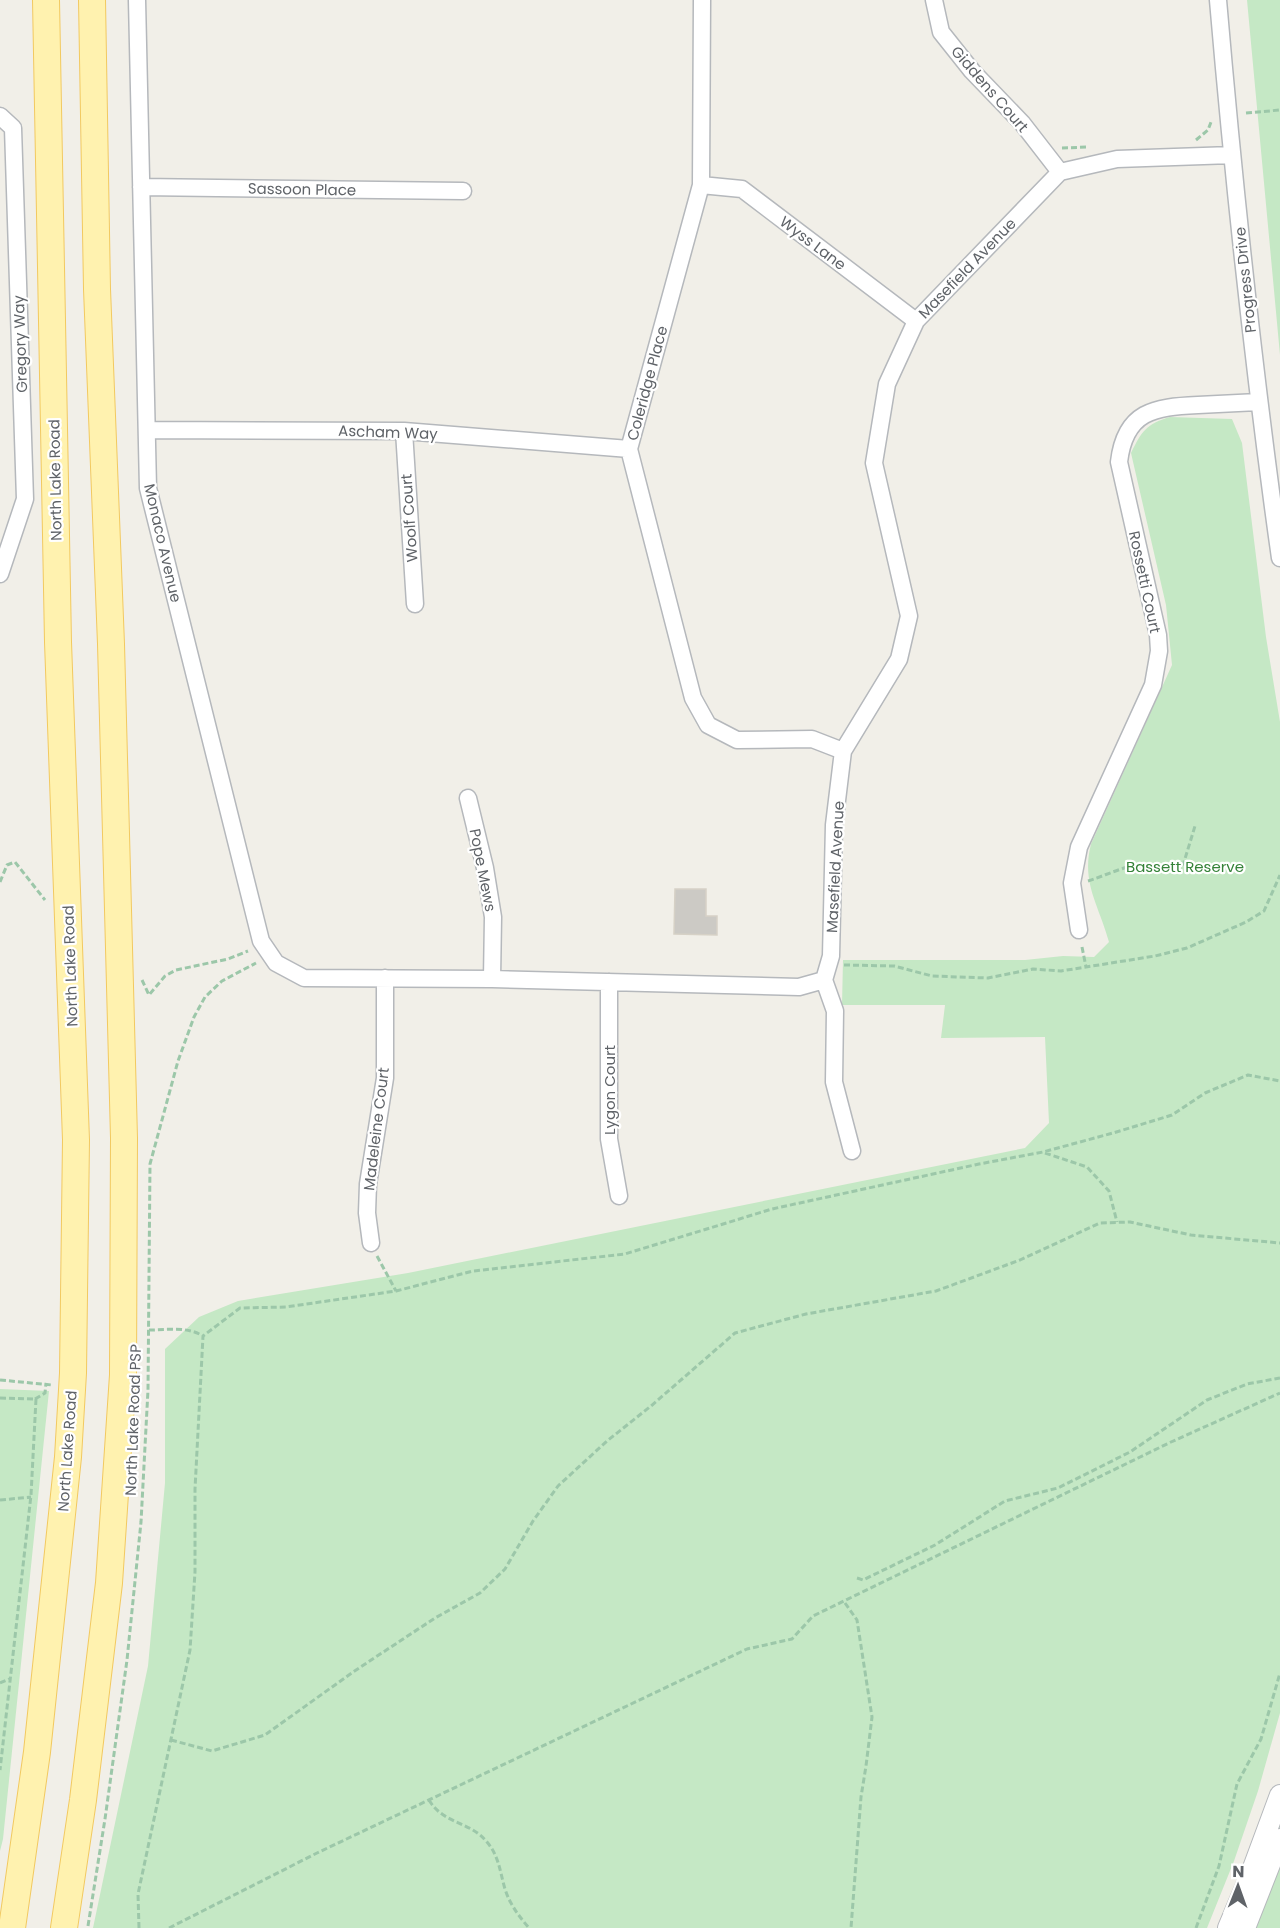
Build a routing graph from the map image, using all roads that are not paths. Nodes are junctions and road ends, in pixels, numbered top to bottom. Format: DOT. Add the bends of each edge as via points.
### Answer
graph roads {
  1 [pos="46,0"];
  2 [pos="93,0"];
  3 [pos="137,0"];
  4 [pos="702,0"];
  5 [pos="934,0"];
  6 [pos="1218,0"];
  7 [pos="0,116"];
  8 [pos="1232,155"];
  9 [pos="1060,172"];
  10 [pos="701,185"];
  11 [pos="141,187"];
  12 [pos="463,191"];
  13 [pos="916,321"];
  14 [pos="1258,402"];
  15 [pos="147,430"];
  16 [pos="404,431"];
  17 [pos="629,449"];
  18 [pos="1280,558"];
  19 [pos="0,574"];
  20 [pos="415,604"];
  21 [pos="843,751"];
  22 [pos="468,798"];
  23 [pos="1079,930"];
  24 [pos="826,972"];
  25 [pos="385,978"];
  26 [pos="492,978"];
  27 [pos="609,982"];
  28 [pos="852,1151"];
  29 [pos="619,1196"];
  30 [pos="371,1243"];
  31 [pos="1280,1795"];
  32 [pos="1280,1839"];
  33 [pos="12,1928"];
  34 [pos="64,1928"];
  35 [pos="1228,1928"];
  36 [pos="1245,1928"];
  1 -- 33 [label="main road, North Lake Road" via="58,642 76,1140 73,1373 69,1457 37,1752"];
  2 -- 34 [label="main road" via="97,288 124,1138 123,1375 109,1583"];
  3 -- 11 [label="street, Monaco Avenue"];
  4 -- 10 [label="street, Coleridge Place"];
  5 -- 9 [label="street, Giddens Court" via="941,32"];
  6 -- 8 [label="street, Progress Drive"];
  7 -- 19 [label="street, Gregory Way" via="13,128 25,499"];
  8 -- 9 [label="street" via="1117,159"];
  8 -- 14 [label="street, Progress Drive"];
  9 -- 13 [label="street, Masefield Avenue"];
  10 -- 13 [label="street, Wyss Lane" via="741,189"];
  10 -- 17 [label="street, Coleridge Place"];
  11 -- 12 [label="street, Sassoon Place"];
  11 -- 15 [label="street, Monaco Avenue"];
  13 -- 21 [label="street, Masefield Avenue" via="887,384 874,463 909,616 899,659"];
  14 -- 18 [label="street, Progress Drive"];
  14 -- 23 [label="street, Rossetti Court" via="1166,406 1146,414 1127,431 1120,451 1119,462 1158,635 1157,667 1079,847 1072,886"];
  15 -- 16 [label="street, Ascham Way"];
  15 -- 25 [label="street, Monaco Avenue" via="148,488 270,954 304,978"];
  16 -- 17 [label="street, Ascham Way"];
  16 -- 20 [label="street, Woolf Court"];
  17 -- 21 [label="street, Coleridge Place" via="693,698 708,725 737,740 812,739"];
  21 -- 24 [label="street, Masefield Avenue" via="834,825 831,956"];
  22 -- 26 [label="street, Pope Mews" via="493,917"];
  24 -- 27 [label="street" via="799,987"];
  24 -- 28 [label="street" via="835,1011 834,1083"];
  25 -- 26 [label="street"];
  25 -- 30 [label="street, Madeleine Court" via="385,1078 368,1184"];
  26 -- 27 [label="street"];
  27 -- 29 [label="street, Lygon Court" via="609,1139"];
  31 -- 35 [label="street"];
  32 -- 36 [label="street"];
}
